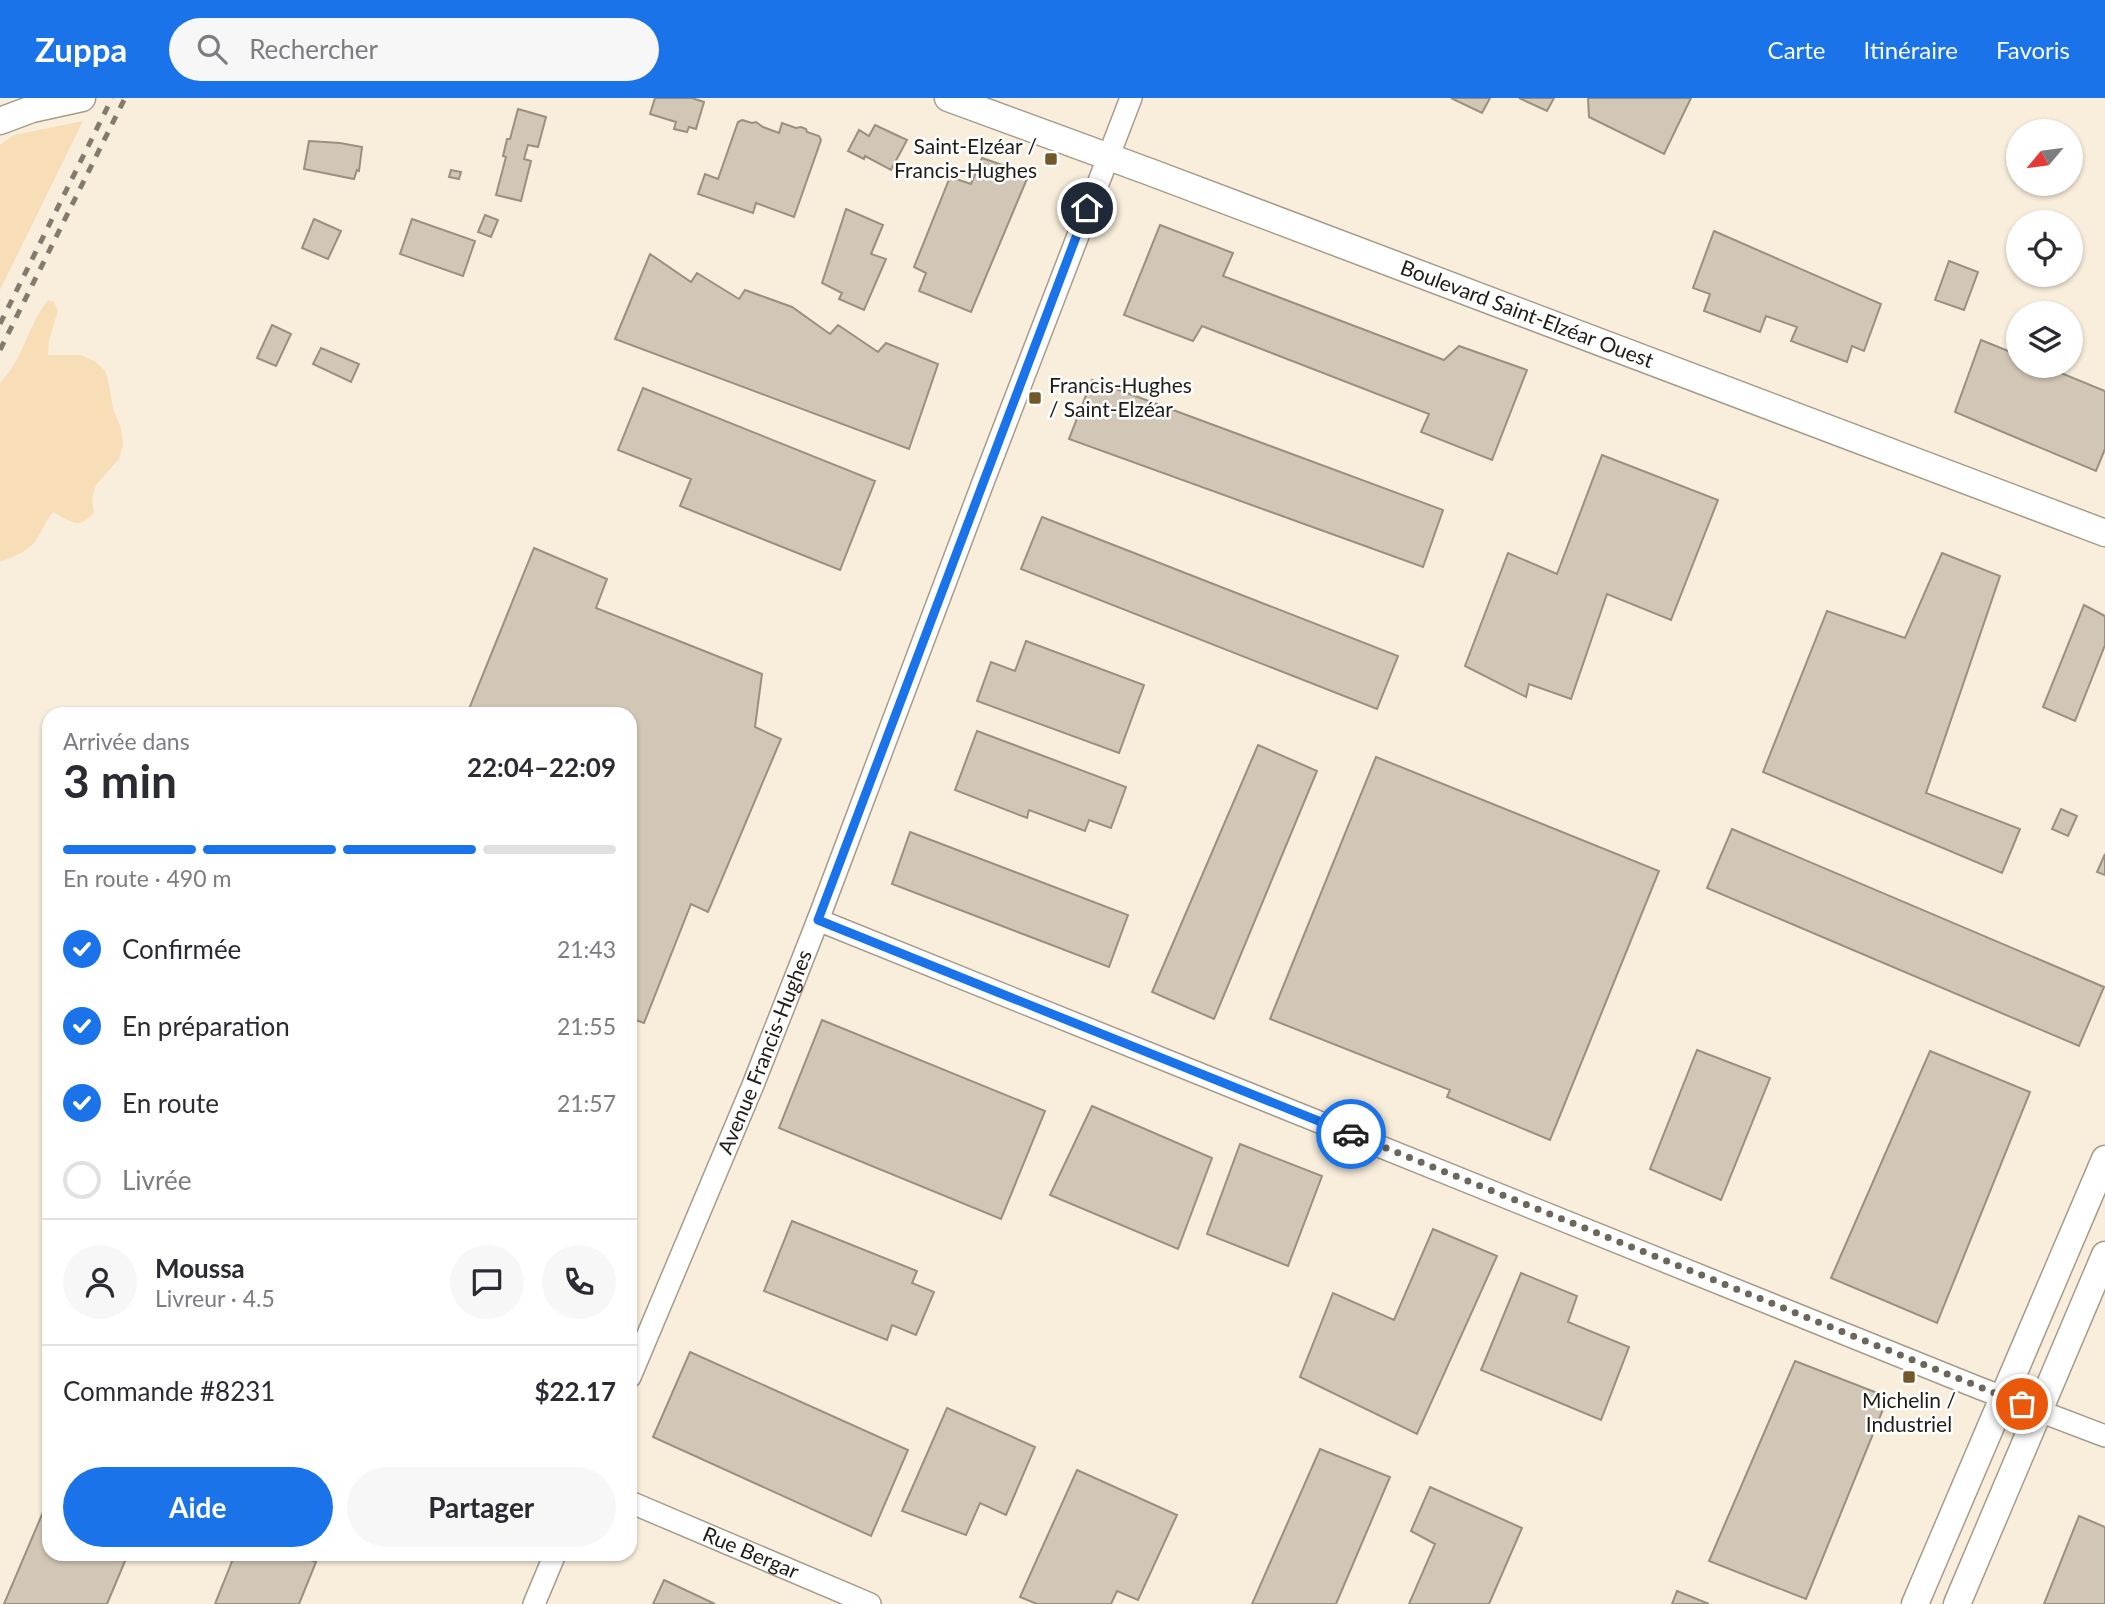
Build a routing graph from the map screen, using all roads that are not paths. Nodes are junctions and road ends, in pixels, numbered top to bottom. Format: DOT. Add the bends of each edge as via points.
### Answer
graph roads {
  1 [pos="82,98"];
  2 [pos="948,98"];
  3 [pos="1131,98"];
  4 [pos="0,121"];
  5 [pos="1108,157"];
  6 [pos="2105,533"];
  7 [pos="818,920"];
  8 [pos="2105,1159"];
  9 [pos="2105,1255"];
  10 [pos="637,1360"];
  11 [pos="2004,1397"];
  12 [pos="2039,1410"];
  13 [pos="2105,1436"];
  14 [pos="637,1505"];
  15 [pos="552,1561"];
  16 [pos="534,1604"];
  17 [pos="870,1604"];
  18 [pos="1915,1604"];
  19 [pos="1957,1604"];
  1 -- 4 [label="street"];
  2 -- 5 [label="street, Boulevard Saint-Elzéar Ouest"];
  3 -- 5 [label="street, Avenue Francis-Hughes"];
  5 -- 6 [label="street, Boulevard Saint-Elzéar Ouest"];
  5 -- 7 [label="street, Avenue Francis-Hughes"];
  7 -- 10 [label="street, Avenue Francis-Hughes"];
  7 -- 11 [label="street"];
  8 -- 11 [label="street"];
  9 -- 12 [label="street"];
  11 -- 12 [label="street"];
  11 -- 18 [label="street"];
  12 -- 13 [label="street"];
  12 -- 19 [label="street"];
  14 -- 17 [label="street, Rue Bergar"];
  15 -- 16 [label="street"];
}
